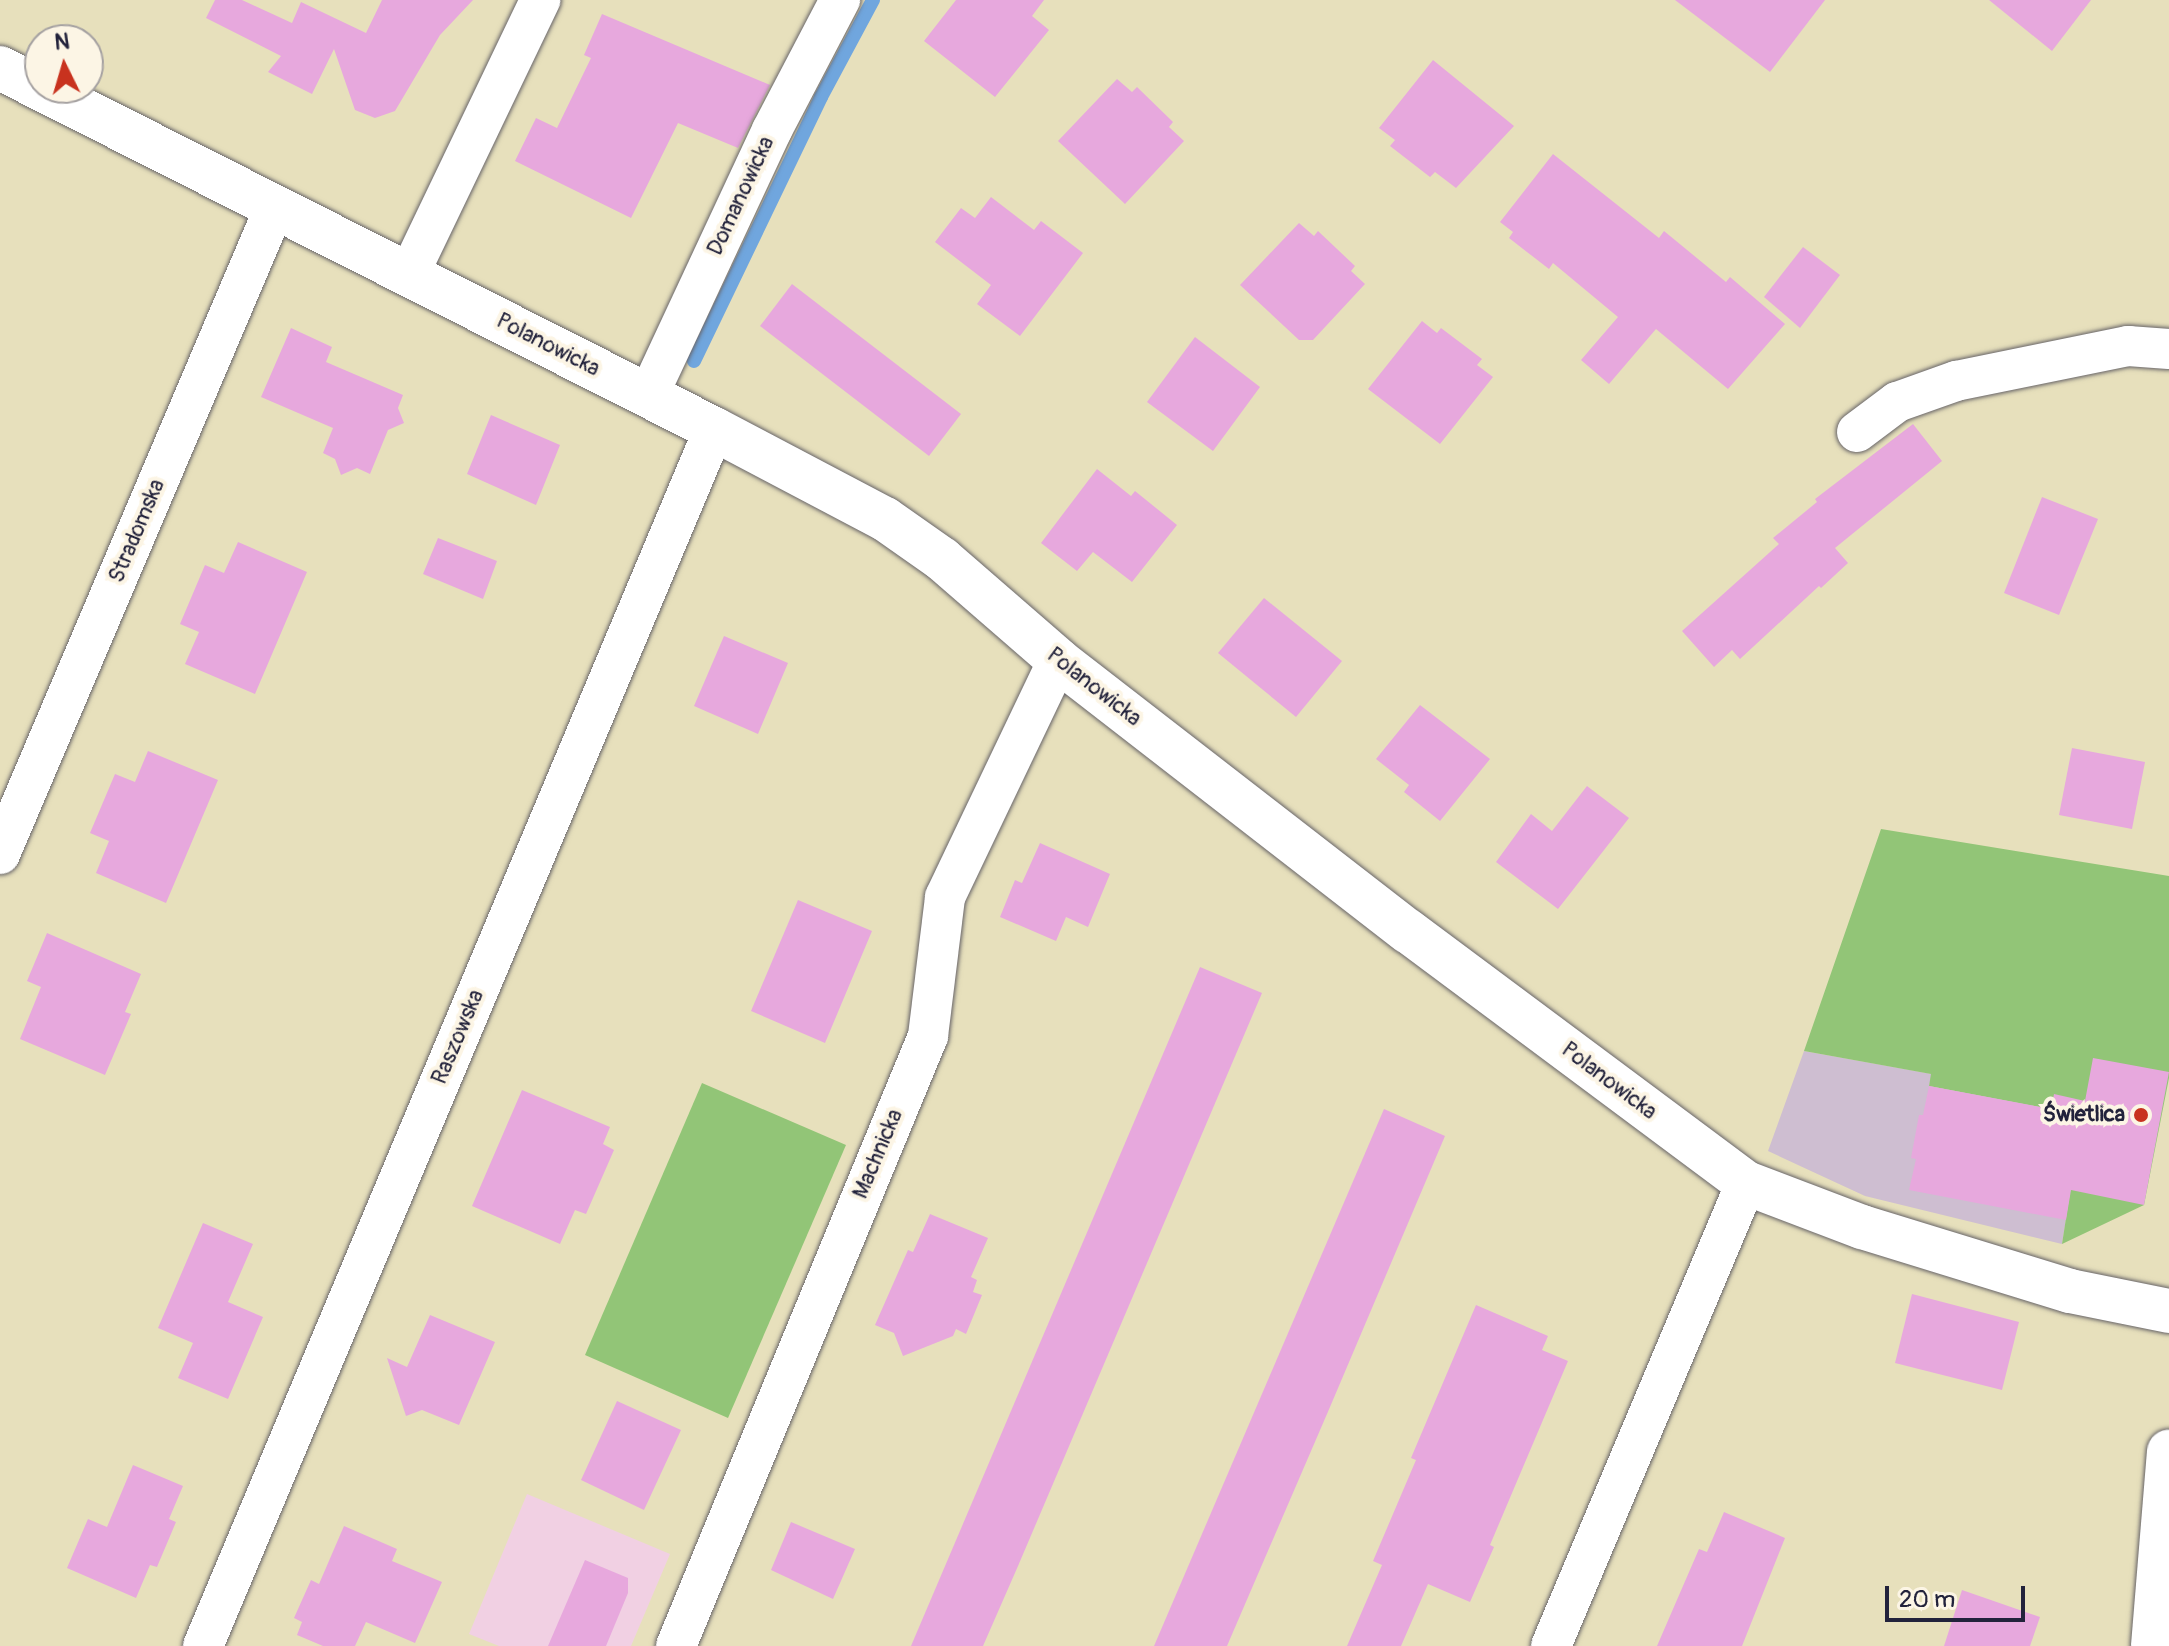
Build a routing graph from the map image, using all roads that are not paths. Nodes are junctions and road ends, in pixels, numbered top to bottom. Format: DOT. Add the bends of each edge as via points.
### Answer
graph roads {
  1 [pos="540,0"];
  2 [pos="840,0"];
  3 [pos="0,68"];
  4 [pos="274,209"];
  5 [pos="409,274"];
  6 [pos="2169,349"];
  7 [pos="648,396"];
  8 [pos="714,429"];
  9 [pos="1857,432"];
  10 [pos="1058,660"];
  11 [pos="0,854"];
  12 [pos="1746,1183"];
  13 [pos="2169,1311"];
  14 [pos="2169,1452"];
  15 [pos="203,1646"];
  16 [pos="676,1646"];
  17 [pos="1551,1646"];
  18 [pos="2153,1646"];
  1 -- 5 [label="street"];
  2 -- 7 [label="street, Domanowicka" via="772,130"];
  3 -- 4 [label="street, Polanowicka"];
  4 -- 5 [label="street, Polanowicka"];
  4 -- 11 [label="street, Stradomska"];
  5 -- 7 [label="street, Polanowicka"];
  6 -- 9 [label="street" via="2128,346 1956,381 1897,402"];
  7 -- 8 [label="street, Polanowicka"];
  8 -- 10 [label="street, Polanowicka" via="885,519 942,559"];
  8 -- 15 [label="street, Raszowska"];
  10 -- 12 [label="street, Polanowicka"];
  10 -- 16 [label="street, Machnicka" via="945,897 928,1036"];
  12 -- 13 [label="street, Polanowicka" via="1862,1227 2070,1291"];
  12 -- 17 [label="street"];
  14 -- 18 [label="street"];
}
